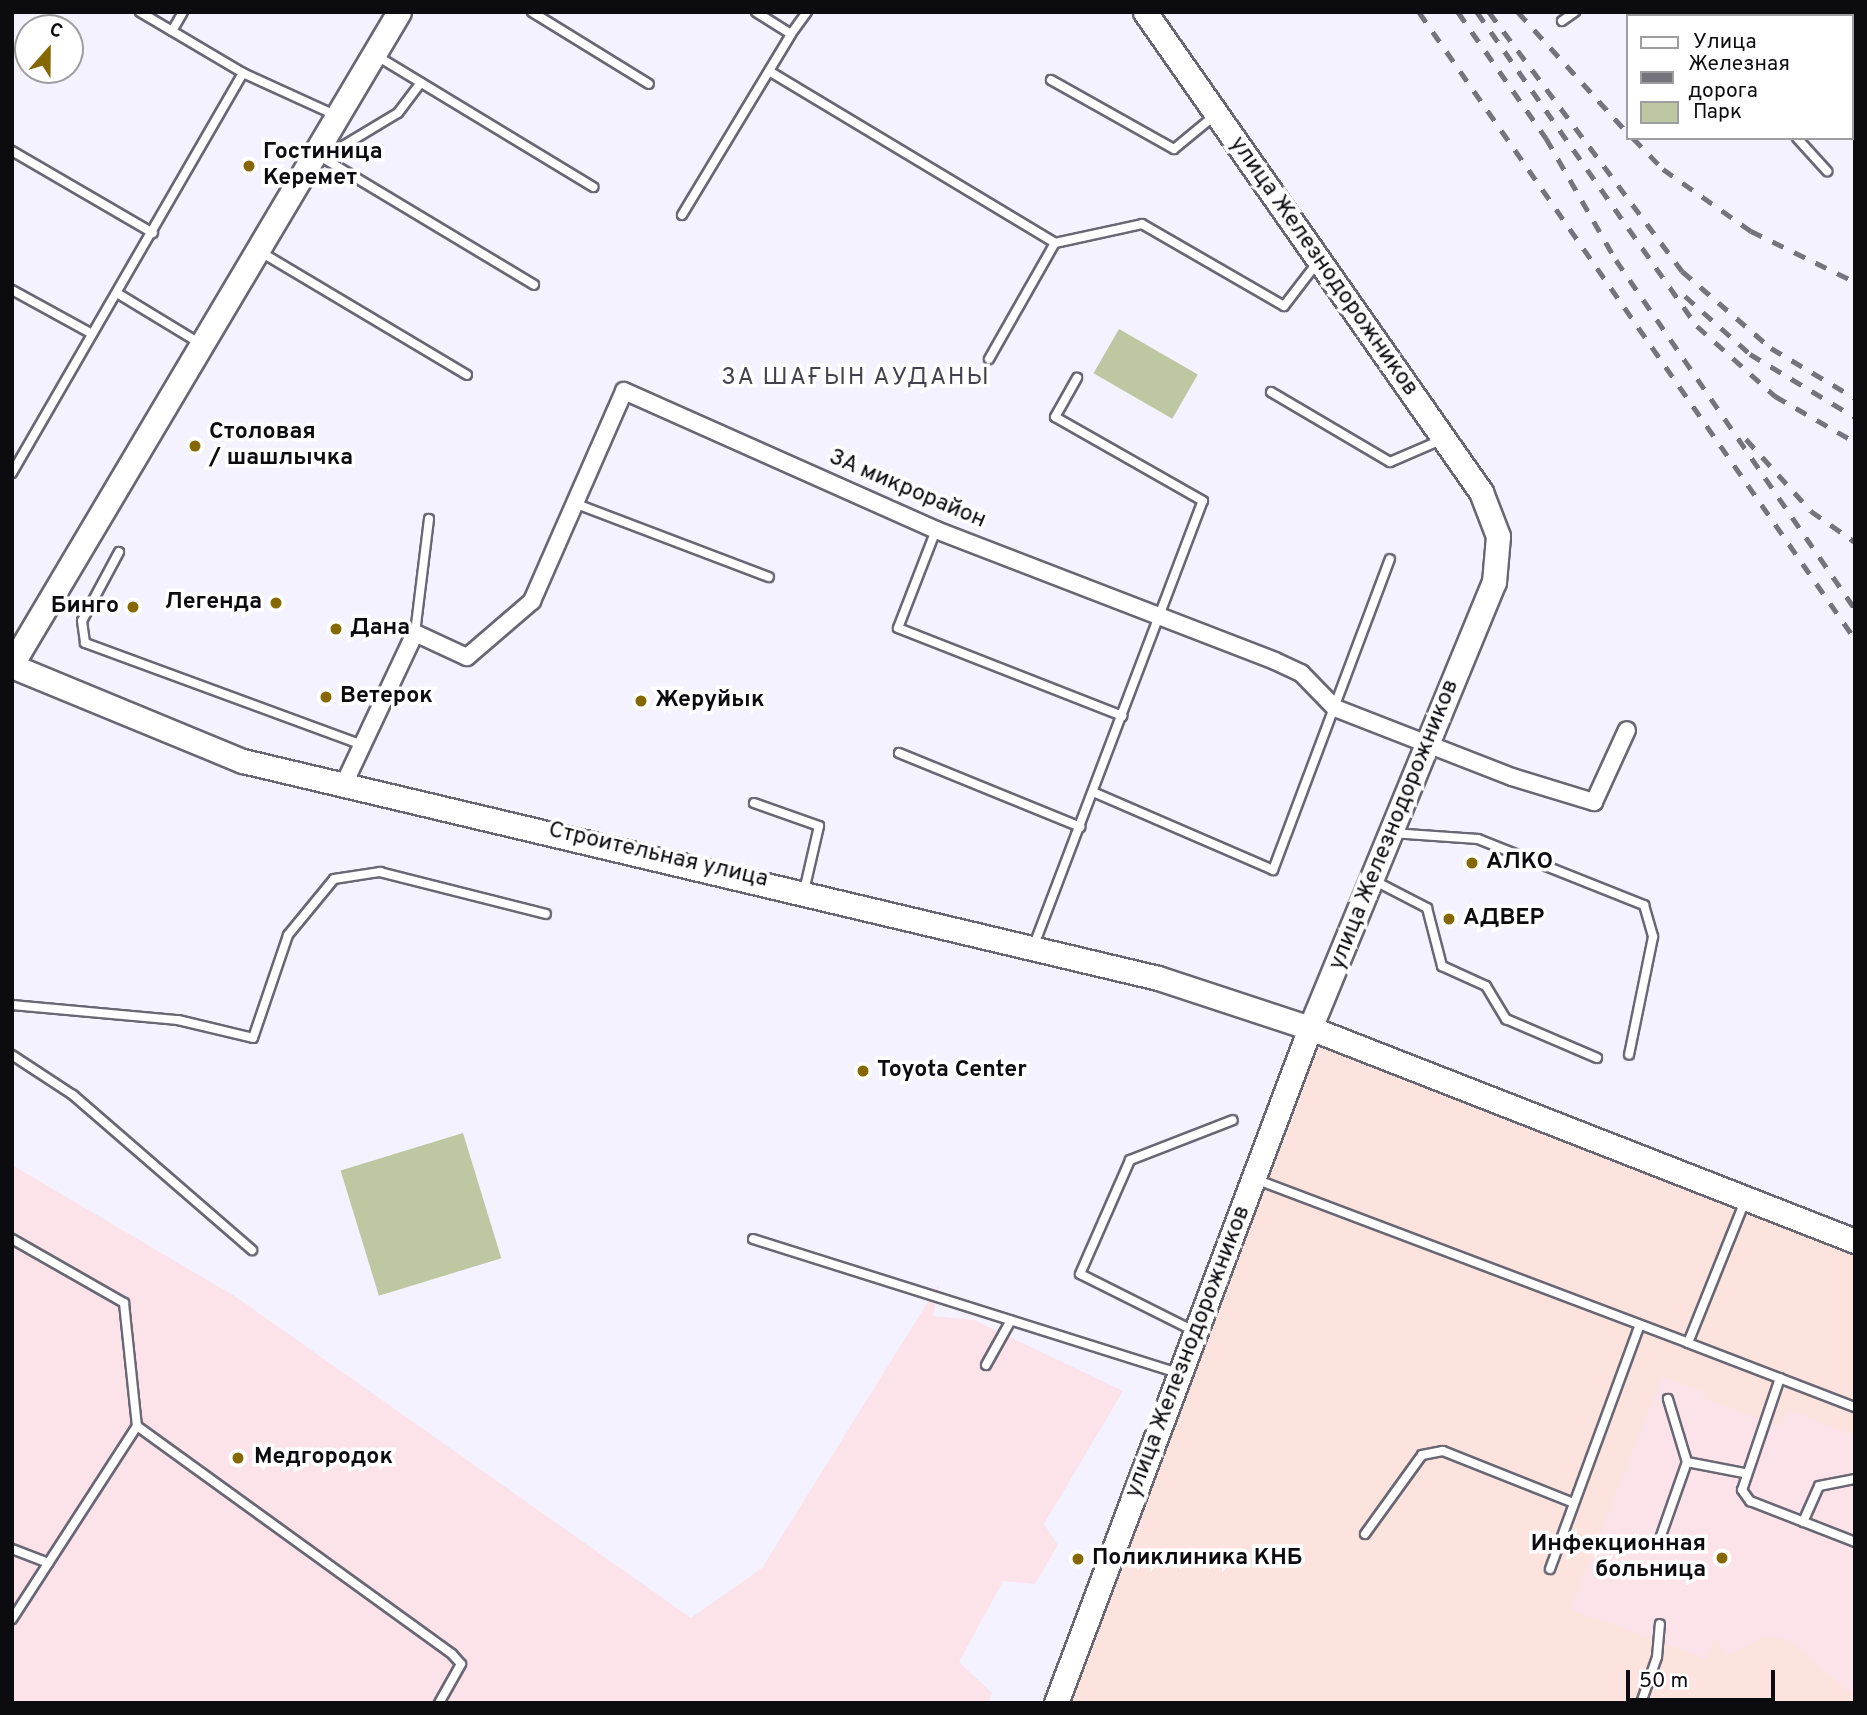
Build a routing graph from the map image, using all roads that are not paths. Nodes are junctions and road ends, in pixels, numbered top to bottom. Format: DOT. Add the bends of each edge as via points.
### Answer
graph roads {
  1 [pos="140,12"];
  2 [pos="183,12"];
  3 [pos="399,12"];
  4 [pos="532,12"];
  5 [pos="756,12"];
  6 [pos="807,12"];
  7 [pos="1144,12"];
  8 [pos="1574,12"];
  9 [pos="1562,21"];
  10 [pos="172,31"];
  11 [pos="791,34"];
  12 [pos="374,55"];
  13 [pos="769,71"];
  14 [pos="243,73"];
  15 [pos="1051,80"];
  16 [pos="421,83"];
  17 [pos="649,84"];
  18 [pos="1216,114"];
  19 [pos="338,116"];
  20 [pos="1799,140"];
  21 [pos="12,150"];
  22 [pos="319,156"];
  23 [pos="1827,171"];
  24 [pos="593,187"];
  25 [pos="682,215"];
  26 [pos="153,233"];
  27 [pos="1055,243"];
  28 [pos="259,250"];
  29 [pos="1319,261"];
  30 [pos="534,285"];
  31 [pos="12,290"];
  32 [pos="117,293"];
  33 [pos="92,334"];
  34 [pos="203,345"];
  35 [pos="989,359"];
  36 [pos="467,375"];
  37 [pos="1077,378"];
  38 [pos="1271,392"];
  39 [pos="1444,439"];
  40 [pos="12,473"];
  41 [pos="579,505"];
  42 [pos="429,519"];
  43 [pos="936,530"];
  44 [pos="120,552"];
  45 [pos="1390,559"];
  46 [pos="769,577"];
  47 [pos="1160,616"];
  48 [pos="415,633"];
  49 [pos="12,665"];
  50 [pos="1335,708"];
  51 [pos="1122,716"];
  52 [pos="1627,730"];
  53 [pos="360,744"];
  54 [pos="1429,745"];
  55 [pos="899,753"];
  56 [pos="344,784"];
  57 [pos="1093,792"];
  58 [pos="754,803"];
  59 [pos="1080,827"];
  60 [pos="1392,833"];
  61 [pos="1373,880"];
  62 [pos="804,891"];
  63 [pos="545,914"];
  64 [pos="1033,948"];
  65 [pos="12,1004"];
  66 [pos="1310,1028"];
  67 [pos="12,1055"];
  68 [pos="1629,1055"];
  69 [pos="1597,1058"];
  70 [pos="1233,1120"];
  71 [pos="1254,1178"];
  72 [pos="1746,1198"];
  73 [pos="12,1239"];
  74 [pos="754,1239"];
  75 [pos="1855,1241"];
  76 [pos="252,1250"];
  77 [pos="1011,1320"];
  78 [pos="1640,1325"];
  79 [pos="1196,1332"];
  80 [pos="1688,1343"];
  81 [pos="986,1365"];
  82 [pos="1181,1373"];
  83 [pos="1780,1378"];
  84 [pos="1668,1399"];
  85 [pos="1855,1407"];
  86 [pos="137,1426"];
  87 [pos="1687,1462"];
  88 [pos="1744,1473"];
  89 [pos="1855,1479"];
  90 [pos="1574,1503"];
  91 [pos="1803,1522"];
  92 [pos="1366,1534"];
  93 [pos="1855,1542"];
  94 [pos="1657,1547"];
  95 [pos="12,1549"];
  96 [pos="48,1563"];
  97 [pos="1550,1570"];
  98 [pos="12,1619"];
  99 [pos="1660,1624"];
  100 [pos="439,1703"];
  101 [pos="1056,1703"];
  102 [pos="1641,1703"];
  1 -- 10 [label="lane"];
  2 -- 10 [label="lane"];
  3 -- 12 [label="street"];
  4 -- 17 [label="lane"];
  5 -- 11 [label="lane"];
  6 -- 11 [label="lane"];
  7 -- 18 [label="street, улица Железнодорожников"];
  8 -- 9 [label="lane"];
  10 -- 14 [label="lane"];
  11 -- 13 [label="lane"];
  12 -- 16 [label="lane"];
  12 -- 19 [label="street"];
  13 -- 25 [label="lane"];
  13 -- 27 [label="lane"];
  14 -- 19 [label="lane"];
  14 -- 26 [label="lane"];
  15 -- 18 [label="lane" via="1174,149"];
  16 -- 22 [label="lane" via="398,114"];
  16 -- 24 [label="lane"];
  18 -- 29 [label="street, улица Железнодорожников"];
  19 -- 22 [label="street"];
  20 -- 23 [label="lane"];
  21 -- 26 [label="lane"];
  22 -- 28 [label="street"];
  22 -- 30 [label="lane"];
  26 -- 32 [label="lane"];
  27 -- 29 [label="lane" via="1142,224 1284,306"];
  27 -- 35 [label="lane"];
  28 -- 34 [label="street"];
  28 -- 36 [label="lane"];
  29 -- 39 [label="street, улица Железнодорожников"];
  31 -- 33 [label="lane"];
  32 -- 33 [label="lane"];
  32 -- 34 [label="lane"];
  33 -- 40 [label="lane"];
  34 -- 49 [label="street"];
  37 -- 47 [label="lane" via="1055,417 1203,501"];
  38 -- 39 [label="lane" via="1390,461"];
  39 -- 54 [label="street, улица Железнодорожников" via="1481,492 1498,536 1494,582"];
  41 -- 43 [label="street, 3А микрорайон" via="624,391"];
  41 -- 46 [label="lane"];
  41 -- 48 [label="street, 3А микрорайон" via="532,601 467,657"];
  42 -- 48 [label="lane"];
  43 -- 47 [label="street, 3А микрорайон"];
  43 -- 51 [label="lane" via="898,628"];
  44 -- 53 [label="lane" via="82,621 85,643"];
  45 -- 50 [label="lane"];
  47 -- 50 [label="street, 3А микрорайон" via="1301,673"];
  47 -- 51 [label="lane"];
  48 -- 53 [label="street"];
  49 -- 56 [label="street, Строительная улица" via="243,761"];
  50 -- 54 [label="street, 3А микрорайон"];
  50 -- 57 [label="lane" via="1273,870"];
  51 -- 57 [label="lane"];
  52 -- 54 [label="street, 3А микрорайон" via="1594,802"];
  53 -- 56 [label="street"];
  54 -- 60 [label="street, улица Железнодорожников"];
  55 -- 59 [label="lane"];
  56 -- 62 [label="street, Строительная улица"];
  57 -- 59 [label="lane"];
  58 -- 62 [label="lane" via="819,826"];
  59 -- 64 [label="lane"];
  60 -- 61 [label="street, улица Железнодорожников"];
  60 -- 68 [label="lane" via="1478,839 1644,905 1653,937"];
  61 -- 66 [label="street, улица Железнодорожников"];
  61 -- 69 [label="lane" via="1427,908 1434,954 1443,966 1486,986 1506,1019"];
  62 -- 64 [label="street, Строительная улица"];
  63 -- 65 [label="lane" via="380,872 334,879 288,935 253,1038 178,1020"];
  64 -- 66 [label="street, Строительная улица" via="1158,978"];
  66 -- 71 [label="street, улица Железнодорожников"];
  66 -- 72 [label="street, Строительная улица"];
  67 -- 76 [label="lane" via="73,1095"];
  70 -- 79 [label="lane" via="1130,1160 1080,1274"];
  71 -- 78 [label="lane"];
  71 -- 79 [label="street, улица Железнодорожников"];
  72 -- 75 [label="street, Строительная улица"];
  72 -- 80 [label="lane"];
  73 -- 86 [label="lane" via="124,1303"];
  74 -- 77 [label="lane"];
  77 -- 81 [label="lane"];
  77 -- 82 [label="lane"];
  78 -- 80 [label="lane"];
  78 -- 90 [label="lane"];
  79 -- 82 [label="street, улица Железнодорожников"];
  80 -- 83 [label="lane"];
  82 -- 101 [label="street, улица Железнодорожников"];
  83 -- 85 [label="lane"];
  83 -- 88 [label="lane"];
  84 -- 87 [label="lane"];
  86 -- 96 [label="lane"];
  86 -- 100 [label="lane" via="452,1654 461,1664"];
  87 -- 88 [label="lane"];
  87 -- 94 [label="lane"];
  88 -- 91 [label="lane" via="1742,1490 1750,1501"];
  89 -- 91 [label="lane" via="1819,1486"];
  90 -- 92 [label="lane" via="1443,1451 1422,1455"];
  90 -- 97 [label="lane"];
  91 -- 93 [label="lane"];
  95 -- 96 [label="lane"];
  96 -- 98 [label="lane"];
  99 -- 102 [label="lane" via="1657,1657"];
}
